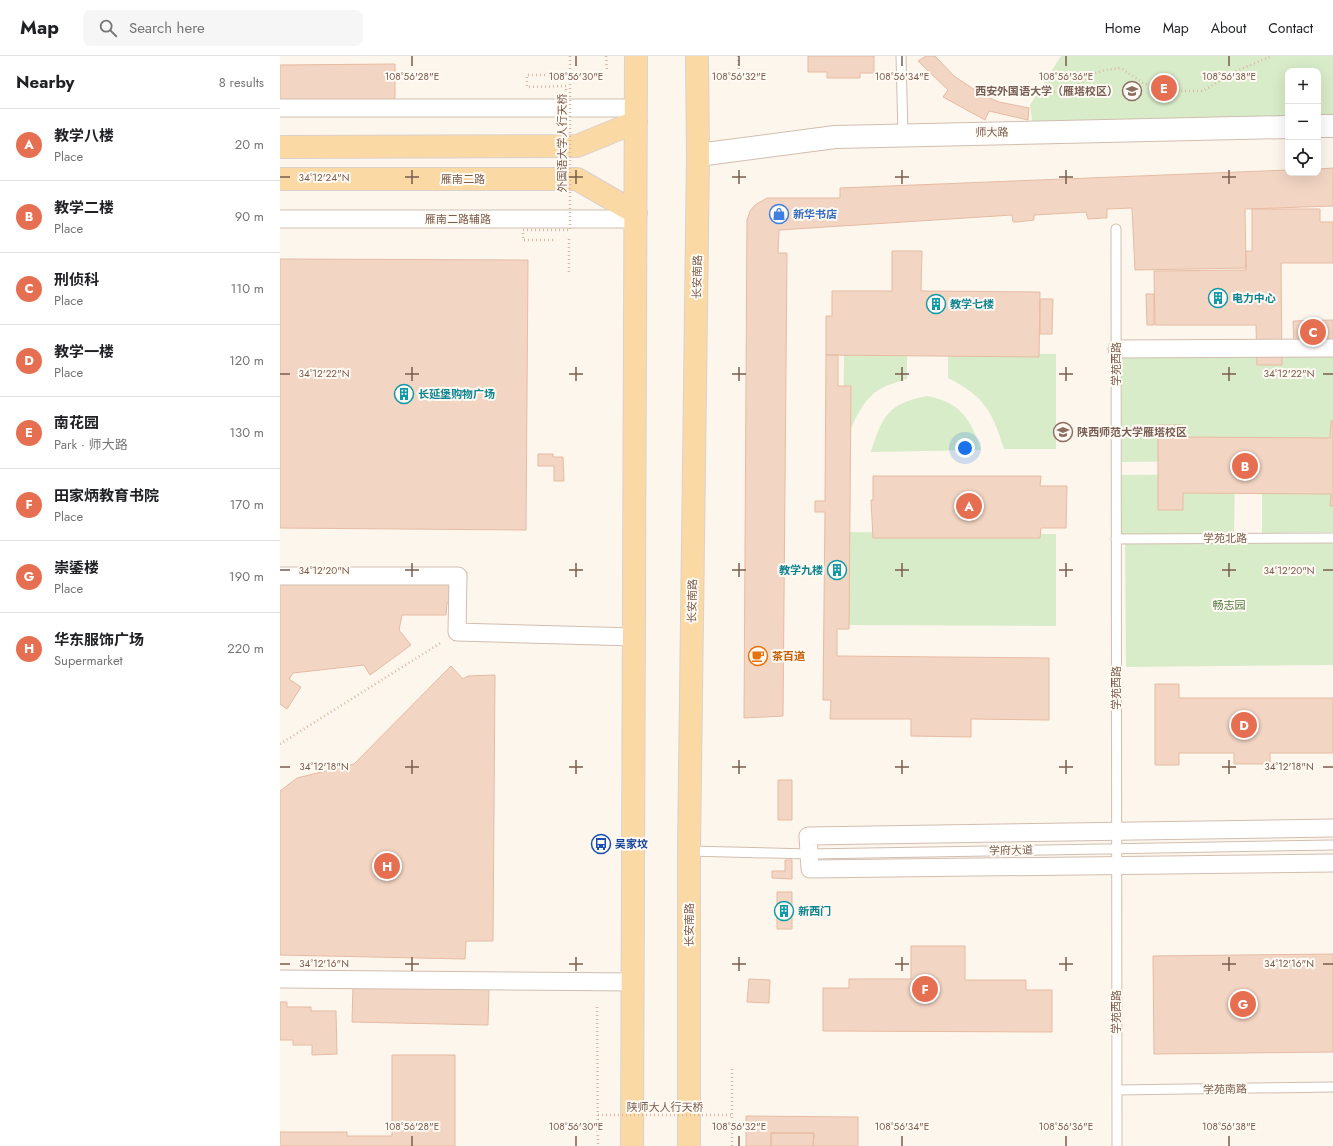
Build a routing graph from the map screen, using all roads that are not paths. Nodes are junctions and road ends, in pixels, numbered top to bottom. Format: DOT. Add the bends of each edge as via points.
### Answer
graph roads {
  1 [pos="636,56"];
  2 [pos="698,56"];
  3 [pos="901,56"];
  4 [pos="280,108"];
  5 [pos="636,115"];
  6 [pos="1321,126"];
  7 [pos="1333,126"];
  8 [pos="1285,127"];
  9 [pos="903,134"];
  10 [pos="280,147"];
  11 [pos="698,155"];
  12 [pos="280,179"];
  13 [pos="636,216"];
  14 [pos="280,219"];
  15 [pos="1116,229"];
  16 [pos="1333,348"];
  17 [pos="1116,349"];
  18 [pos="1333,538"];
  19 [pos="1116,539"];
  20 [pos="280,576"];
  21 [pos="635,637"];
  22 [pos="1333,828"];
  23 [pos="1116,840"];
  24 [pos="1333,845"];
  25 [pos="689,851"];
  26 [pos="809,854"];
  27 [pos="1333,863"];
  28 [pos="1115,866"];
  29 [pos="280,979"];
  30 [pos="633,982"];
  31 [pos="1333,1087"];
  32 [pos="1116,1090"];
  33 [pos="632,1146"];
  34 [pos="689,1146"];
  35 [pos="1117,1146"];
  1 -- 5 [label="main road"];
  2 -- 11 [label="main road, 长安南路"];
  3 -- 9 [label="lane"];
  4 -- 5 [label="street"];
  5 -- 10 [label="main road" via="577,146"];
  5 -- 13 [label="main road"];
  6 -- 7 [label="street"];
  8 -- 9 [label="street, 师大路"];
  9 -- 11 [label="street, 师大路" via="834,137"];
  11 -- 25 [label="main road, 长安南路"];
  12 -- 13 [label="main road, 雁南二路" via="577,179"];
  13 -- 14 [label="street, 雁南二路辅路"];
  13 -- 21 [label="main road"];
  15 -- 17 [label="lane, 学苑西路"];
  16 -- 17 [label="street"];
  17 -- 19 [label="lane, 学苑西路"];
  18 -- 19 [label="lane, 学苑北路"];
  19 -- 23 [label="lane, 学苑西路"];
  20 -- 21 [label="street" via="458,576 457,632"];
  21 -- 30 [label="main road"];
  22 -- 23 [label="street"];
  23 -- 24 [label="lane"];
  23 -- 26 [label="street" via="808,836"];
  23 -- 28 [label="lane, 学苑西路"];
  25 -- 26 [label="lane"];
  25 -- 34 [label="main road, 长安南路"];
  26 -- 28 [label="street" via="810,869"];
  27 -- 28 [label="street"];
  28 -- 32 [label="lane, 学苑西路"];
  29 -- 30 [label="street"];
  30 -- 33 [label="main road"];
  31 -- 32 [label="lane, 学苑南路"];
  32 -- 35 [label="lane, 学苑西路"];
}
